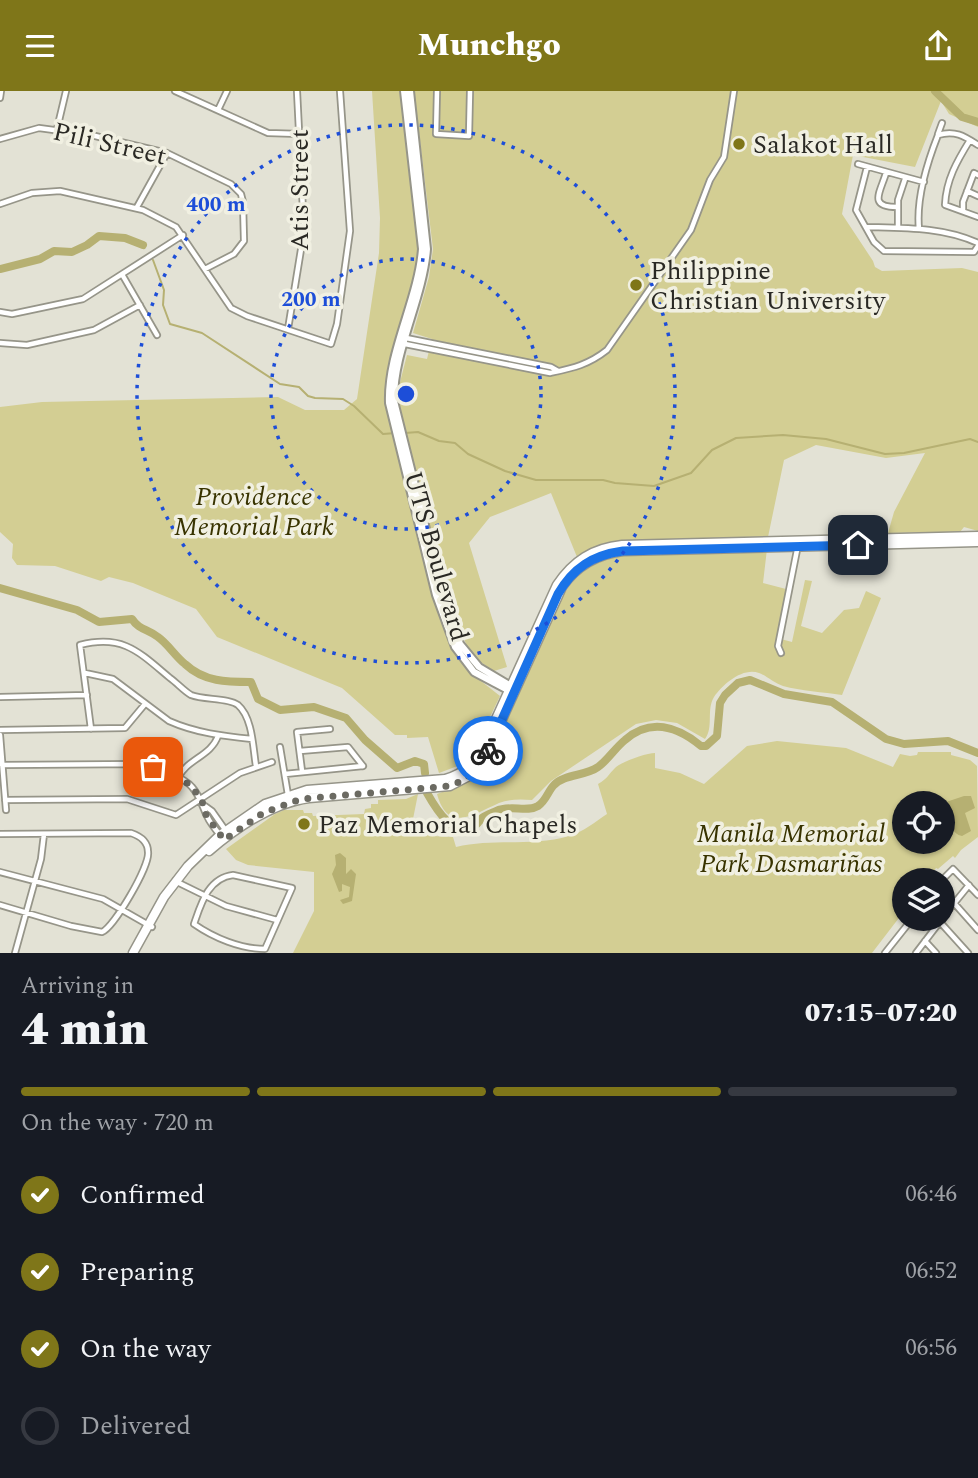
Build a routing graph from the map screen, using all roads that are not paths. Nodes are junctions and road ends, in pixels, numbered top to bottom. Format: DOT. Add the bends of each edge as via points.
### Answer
graph roads {
  1 [pos="1,91"];
  2 [pos="66,91"];
  3 [pos="175,91"];
  4 [pos="227,91"];
  5 [pos="297,91"];
  6 [pos="340,91"];
  7 [pos="404,91"];
  8 [pos="410,91"];
  9 [pos="437,91"];
  10 [pos="470,91"];
  11 [pos="734,91"];
  12 [pos="0,98"];
  13 [pos="218,110"];
  14 [pos="942,123"];
  15 [pos="57,129"];
  16 [pos="300,134"];
  17 [pos="938,135"];
  18 [pos="0,138"];
  19 [pos="970,140"];
  20 [pos="978,145"];
  21 [pos="167,153"];
  22 [pos="858,165"];
  23 [pos="866,167"];
  24 [pos="886,173"];
  25 [pos="978,175"];
  26 [pos="905,179"];
  27 [pos="924,182"];
  28 [pos="967,191"];
  29 [pos="978,196"];
  30 [pos="0,204"];
  31 [pos="137,207"];
  32 [pos="897,207"];
  33 [pos="962,211"];
  34 [pos="978,218"];
  35 [pos="865,227"];
  36 [pos="898,228"];
  37 [pos="919,229"];
  38 [pos="183,235"];
  39 [pos="978,244"];
  40 [pos="205,269"];
  41 [pos="123,276"];
  42 [pos="140,305"];
  43 [pos="0,312"];
  44 [pos="288,329"];
  45 [pos="157,335"];
  46 [pos="404,341"];
  47 [pos="0,343"];
  48 [pos="978,535"];
  49 [pos="978,542"];
  50 [pos="798,544"];
  51 [pos="781,653"];
  52 [pos="85,673"];
  53 [pos="511,689"];
  54 [pos="87,695"];
  55 [pos="0,697"];
  56 [pos="145,704"];
  57 [pos="91,729"];
  58 [pos="330,729"];
  59 [pos="0,733"];
  60 [pos="218,736"];
  61 [pos="252,739"];
  62 [pos="280,747"];
  63 [pos="300,751"];
  64 [pos="272,762"];
  65 [pos="2,765"];
  66 [pos="256,766"];
  67 [pos="302,771"];
  68 [pos="285,775"];
  69 [pos="178,778"];
  70 [pos="418,785"];
  71 [pos="288,795"];
  72 [pos="5,800"];
  73 [pos="200,800"];
  74 [pos="6,810"];
  75 [pos="0,834"];
  76 [pos="44,834"];
  77 [pos="225,836"];
  78 [pos="955,871"];
  79 [pos="0,872"];
  80 [pos="35,881"];
  81 [pos="177,883"];
  82 [pos="969,885"];
  83 [pos="978,895"];
  84 [pos="203,897"];
  85 [pos="955,902"];
  86 [pos="955,904"];
  87 [pos="0,905"];
  88 [pos="121,909"];
  89 [pos="26,913"];
  90 [pos="277,920"];
  91 [pos="150,926"];
  92 [pos="978,930"];
  93 [pos="902,931"];
  94 [pos="933,931"];
  95 [pos="951,931"];
  96 [pos="925,941"];
  97 [pos="15,953"];
  98 [pos="132,953"];
  99 [pos="138,953"];
  100 [pos="885,953"];
  101 [pos="916,953"];
  102 [pos="936,953"];
  103 [pos="968,953"];
  1 -- 12 [label="street"];
  2 -- 15 [label="street"];
  3 -- 13 [label="street"];
  4 -- 13 [label="street"];
  5 -- 16 [label="street, Atis Street"];
  6 -- 44 [label="street" via="350,231 337,324 331,344"];
  7 -- 46 [label="main road, UTS Boulevard" via="422,249"];
  8 -- 46 [label="main road, UTS Boulevard" via="427,249"];
  9 -- 10 [label="street" via="436,134 462,136 469,136"];
  11 -- 46 [label="street" via="724,157 691,230 607,350 584,366 558,371"];
  13 -- 16 [label="street" via="268,133"];
  14 -- 17 [label="street"];
  15 -- 18 [label="street, Pili Street" via="39,128"];
  15 -- 21 [label="street, Pili Street"];
  16 -- 44 [label="street, Atis Street" via="304,232"];
  17 -- 19 [label="street" via="954,132"];
  17 -- 27 [label="street"];
  19 -- 20 [label="street"];
  19 -- 33 [label="street" via="946,190 945,205"];
  21 -- 31 [label="street"];
  21 -- 40 [label="street, Pili Street" via="231,184 241,194 244,241 234,254"];
  22 -- 23 [label="street"];
  23 -- 24 [label="street"];
  23 -- 35 [label="street" via="856,210"];
  24 -- 26 [label="street"];
  24 -- 32 [label="street" via="878,200 883,207"];
  25 -- 28 [label="street" via="974,173"];
  26 -- 27 [label="street"];
  26 -- 32 [label="street"];
  27 -- 37 [label="street"];
  28 -- 29 [label="street"];
  28 -- 33 [label="street"];
  30 -- 31 [label="street" via="32,193 60,191"];
  31 -- 38 [label="street" via="171,223"];
  32 -- 36 [label="street"];
  33 -- 34 [label="street"];
  35 -- 36 [label="street"];
  35 -- 39 [label="street" via="884,251 974,252"];
  36 -- 37 [label="street"];
  37 -- 39 [label="street" via="963,236"];
  38 -- 40 [label="street"];
  38 -- 41 [label="street"];
  40 -- 44 [label="street" via="231,308"];
  41 -- 42 [label="street"];
  41 -- 43 [label="street" via="83,299 12,314"];
  42 -- 45 [label="street"];
  42 -- 47 [label="street" via="94,330 27,345"];
  46 -- 53 [label="main road, UTS Boulevard" via="388,389 436,594 455,647 474,672"];
  48 -- 50 [label="highway"];
  49 -- 50 [label="highway"];
  50 -- 51 [label="street" via="778,646"];
  50 -- 53 [label="highway" via="623,551 590,560 562,587"];
  52 -- 54 [label="street"];
  52 -- 56 [label="street" via="113,679"];
  52 -- 61 [label="street" via="80,645 100,640 119,643 190,694 236,704 245,715"];
  53 -- 70 [label="highway" via="476,759 437,784"];
  54 -- 55 [label="street"];
  54 -- 57 [label="street"];
  56 -- 57 [label="street" via="125,729"];
  56 -- 60 [label="street" via="178,725"];
  57 -- 59 [label="street"];
  58 -- 63 [label="street" via="297,732"];
  59 -- 65 [label="street"];
  60 -- 61 [label="street"];
  60 -- 69 [label="street" via="212,749"];
  61 -- 66 [label="street"];
  62 -- 68 [label="street"];
  63 -- 67 [label="street"];
  63 -- 67 [label="street" via="348,747 363,766"];
  64 -- 66 [label="street"];
  65 -- 69 [label="street" via="142,764"];
  65 -- 72 [label="street"];
  66 -- 73 [label="street"];
  67 -- 68 [label="street"];
  68 -- 71 [label="street"];
  69 -- 73 [label="street" via="189,784"];
  70 -- 71 [label="highway" via="307,790"];
  70 -- 77 [label="highway" via="291,801"];
  71 -- 77 [label="highway" via="265,804"];
  72 -- 73 [label="street" via="127,799 176,815"];
  72 -- 74 [label="street"];
  73 -- 77 [label="street" via="206,815"];
  75 -- 76 [label="street"];
  76 -- 80 [label="street"];
  76 -- 88 [label="street" via="138,835 149,851 147,863"];
  77 -- 81 [label="highway"];
  78 -- 82 [label="street"];
  79 -- 80 [label="street"];
  80 -- 88 [label="street" via="103,899"];
  80 -- 89 [label="street"];
  81 -- 84 [label="street"];
  81 -- 91 [label="highway"];
  82 -- 83 [label="street"];
  82 -- 85 [label="street"];
  84 -- 90 [label="street"];
  84 -- 90 [label="street" via="219,879 233,875 292,888"];
  84 -- 90 [label="street" via="194,924 251,949 265,949"];
  86 -- 92 [label="street"];
  87 -- 89 [label="street"];
  88 -- 89 [label="street" via="102,932"];
  88 -- 91 [label="street"];
  89 -- 97 [label="street"];
  91 -- 98 [label="highway"];
  91 -- 99 [label="highway"];
  93 -- 100 [label="street"];
  94 -- 96 [label="street"];
  95 -- 103 [label="street"];
  96 -- 101 [label="street"];
  96 -- 102 [label="street"];
}
